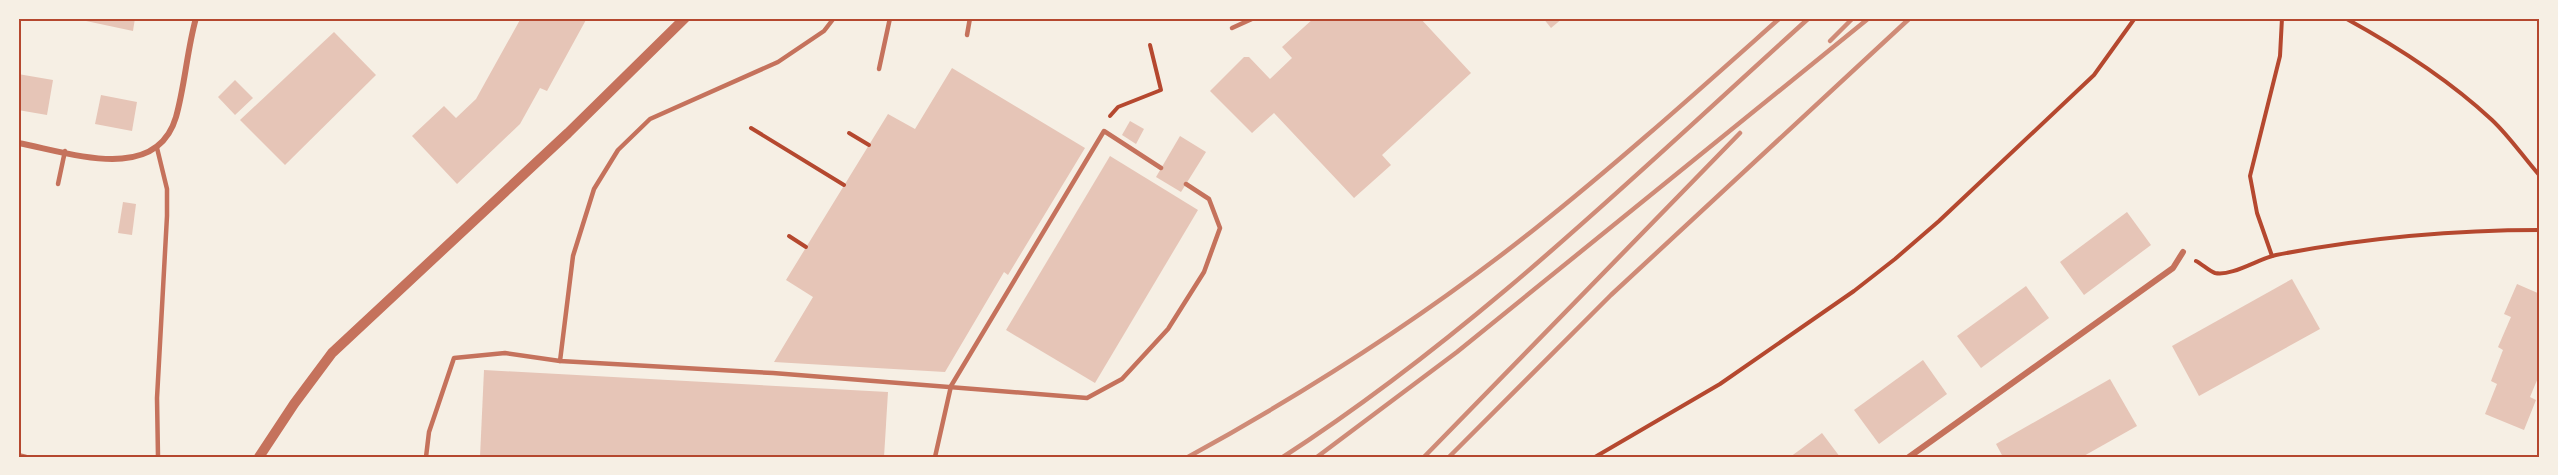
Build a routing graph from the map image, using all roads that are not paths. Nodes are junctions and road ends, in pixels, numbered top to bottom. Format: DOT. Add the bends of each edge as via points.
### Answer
graph roads {
  1 [pos="196,18"];
  2 [pos="685,18"];
  3 [pos="834,18"];
  4 [pos="890,18"];
  5 [pos="970,18"];
  6 [pos="1254,18"];
  7 [pos="1232,28"];
  8 [pos="967,35"];
  9 [pos="879,69"];
  10 [pos="18,143"];
  11 [pos="157,148"];
  12 [pos="65,151"];
  13 [pos="1161,168"];
  14 [pos="58,184"];
  15 [pos="1186,184"];
  16 [pos="2183,252"];
  17 [pos="560,361"];
  18 [pos="951,386"];
  19 [pos="18,455"];
  20 [pos="26,457"];
  21 [pos="158,457"];
  22 [pos="259,457"];
  23 [pos="426,457"];
  24 [pos="935,457"];
  25 [pos="1910,457"];
  1 -- 11 [label="street" via="175,119"];
  2 -- 22 [label="street" via="332,353"];
  3 -- 17 [label="lane" via="824,31 778,62 650,119 618,150 594,189 573,256"];
  4 -- 9 [label="lane"];
  5 -- 8 [label="lane"];
  6 -- 7 [label="lane"];
  10 -- 12 [label="street"];
  11 -- 12 [label="street" via="137,158 113,160"];
  11 -- 21 [label="lane" via="167,189"];
  12 -- 14 [label="lane"];
  13 -- 18 [label="lane" via="1104,130"];
  15 -- 18 [label="lane" via="1209,199 1220,228 1204,272 1168,329 1122,379 1087,398"];
  16 -- 25 [label="street" via="2173,268"];
  17 -- 18 [label="lane"];
  17 -- 23 [label="lane" via="505,353 454,358 429,432"];
  18 -- 24 [label="lane"];
  19 -- 20 [label="lane"];
}
